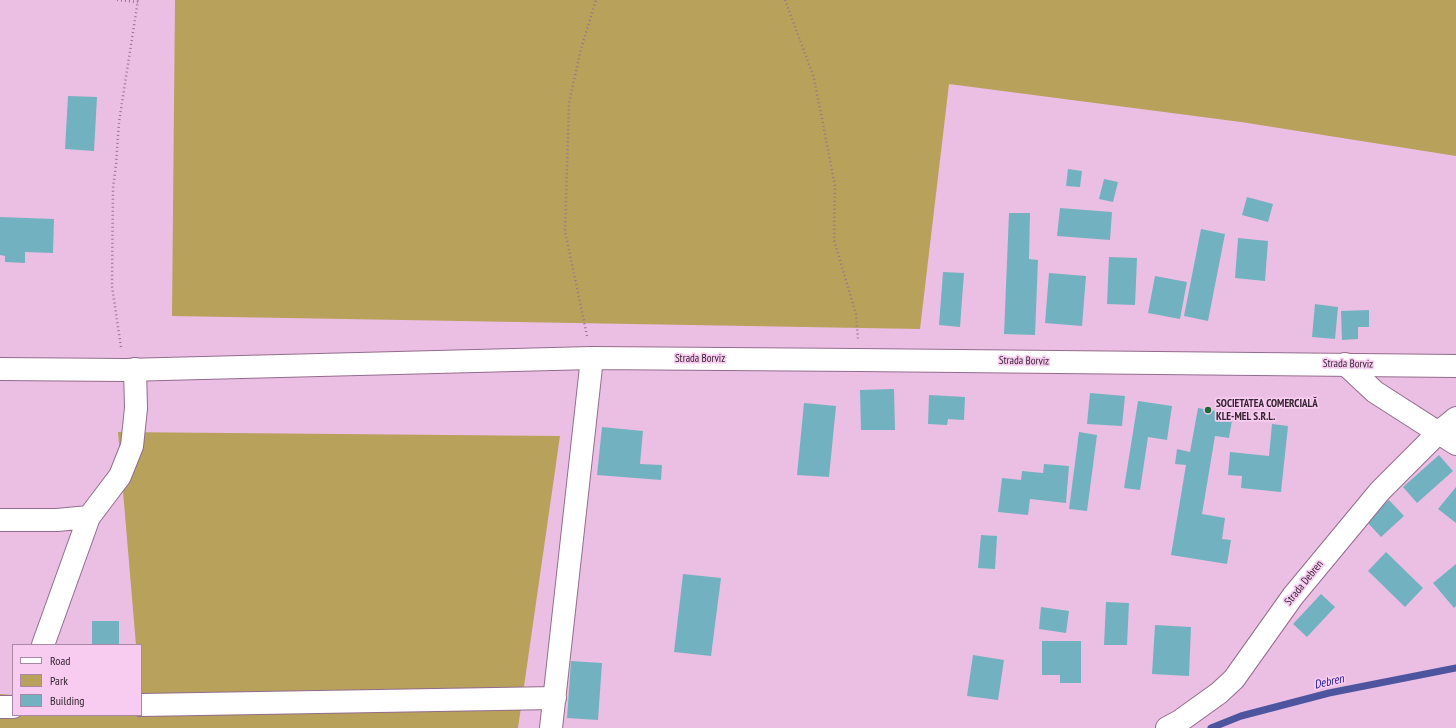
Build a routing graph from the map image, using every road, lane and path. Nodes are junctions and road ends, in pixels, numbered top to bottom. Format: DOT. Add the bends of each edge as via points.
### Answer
graph roads {
  1 [pos="117,0"];
  2 [pos="596,0"];
  3 [pos="785,0"];
  4 [pos="138,1"];
  5 [pos="592,358"];
  6 [pos="858,360"];
  7 [pos="1345,364"];
  8 [pos="1456,366"];
  9 [pos="0,369"];
  10 [pos="130,369"];
  11 [pos="1456,418"];
  12 [pos="1448,438"];
  13 [pos="89,517"];
  14 [pos="0,520"];
  15 [pos="43,644"];
  16 [pos="555,698"];
  17 [pos="142,705"];
  18 [pos="551,728"];
  19 [pos="1167,728"];
  1 -- 4 [label="path"];
  2 -- 5 [label="path" via="569,103 565,231"];
  3 -- 6 [label="path" via="814,78 835,186 834,240 856,314"];
  4 -- 10 [label="path" via="119,122 112,204 112,286"];
  5 -- 6 [label="street, Strada Borviz"];
  5 -- 10 [label="street, Strada Borviz"];
  5 -- 16 [label="street"];
  6 -- 7 [label="street, Strada Borviz"];
  7 -- 8 [label="street, Strada Borviz"];
  7 -- 12 [label="street" via="1375,392"];
  9 -- 10 [label="street, Strada Borviz"];
  10 -- 13 [label="street" via="136,408 132,446 120,476"];
  11 -- 12 [label="street, Strada Debren"];
  12 -- 19 [label="street, Strada Debren" via="1380,492 1297,590 1234,679 1219,693"];
  13 -- 14 [label="street"];
  13 -- 15 [label="street"];
  16 -- 17 [label="street"];
  16 -- 18 [label="street"];
}
